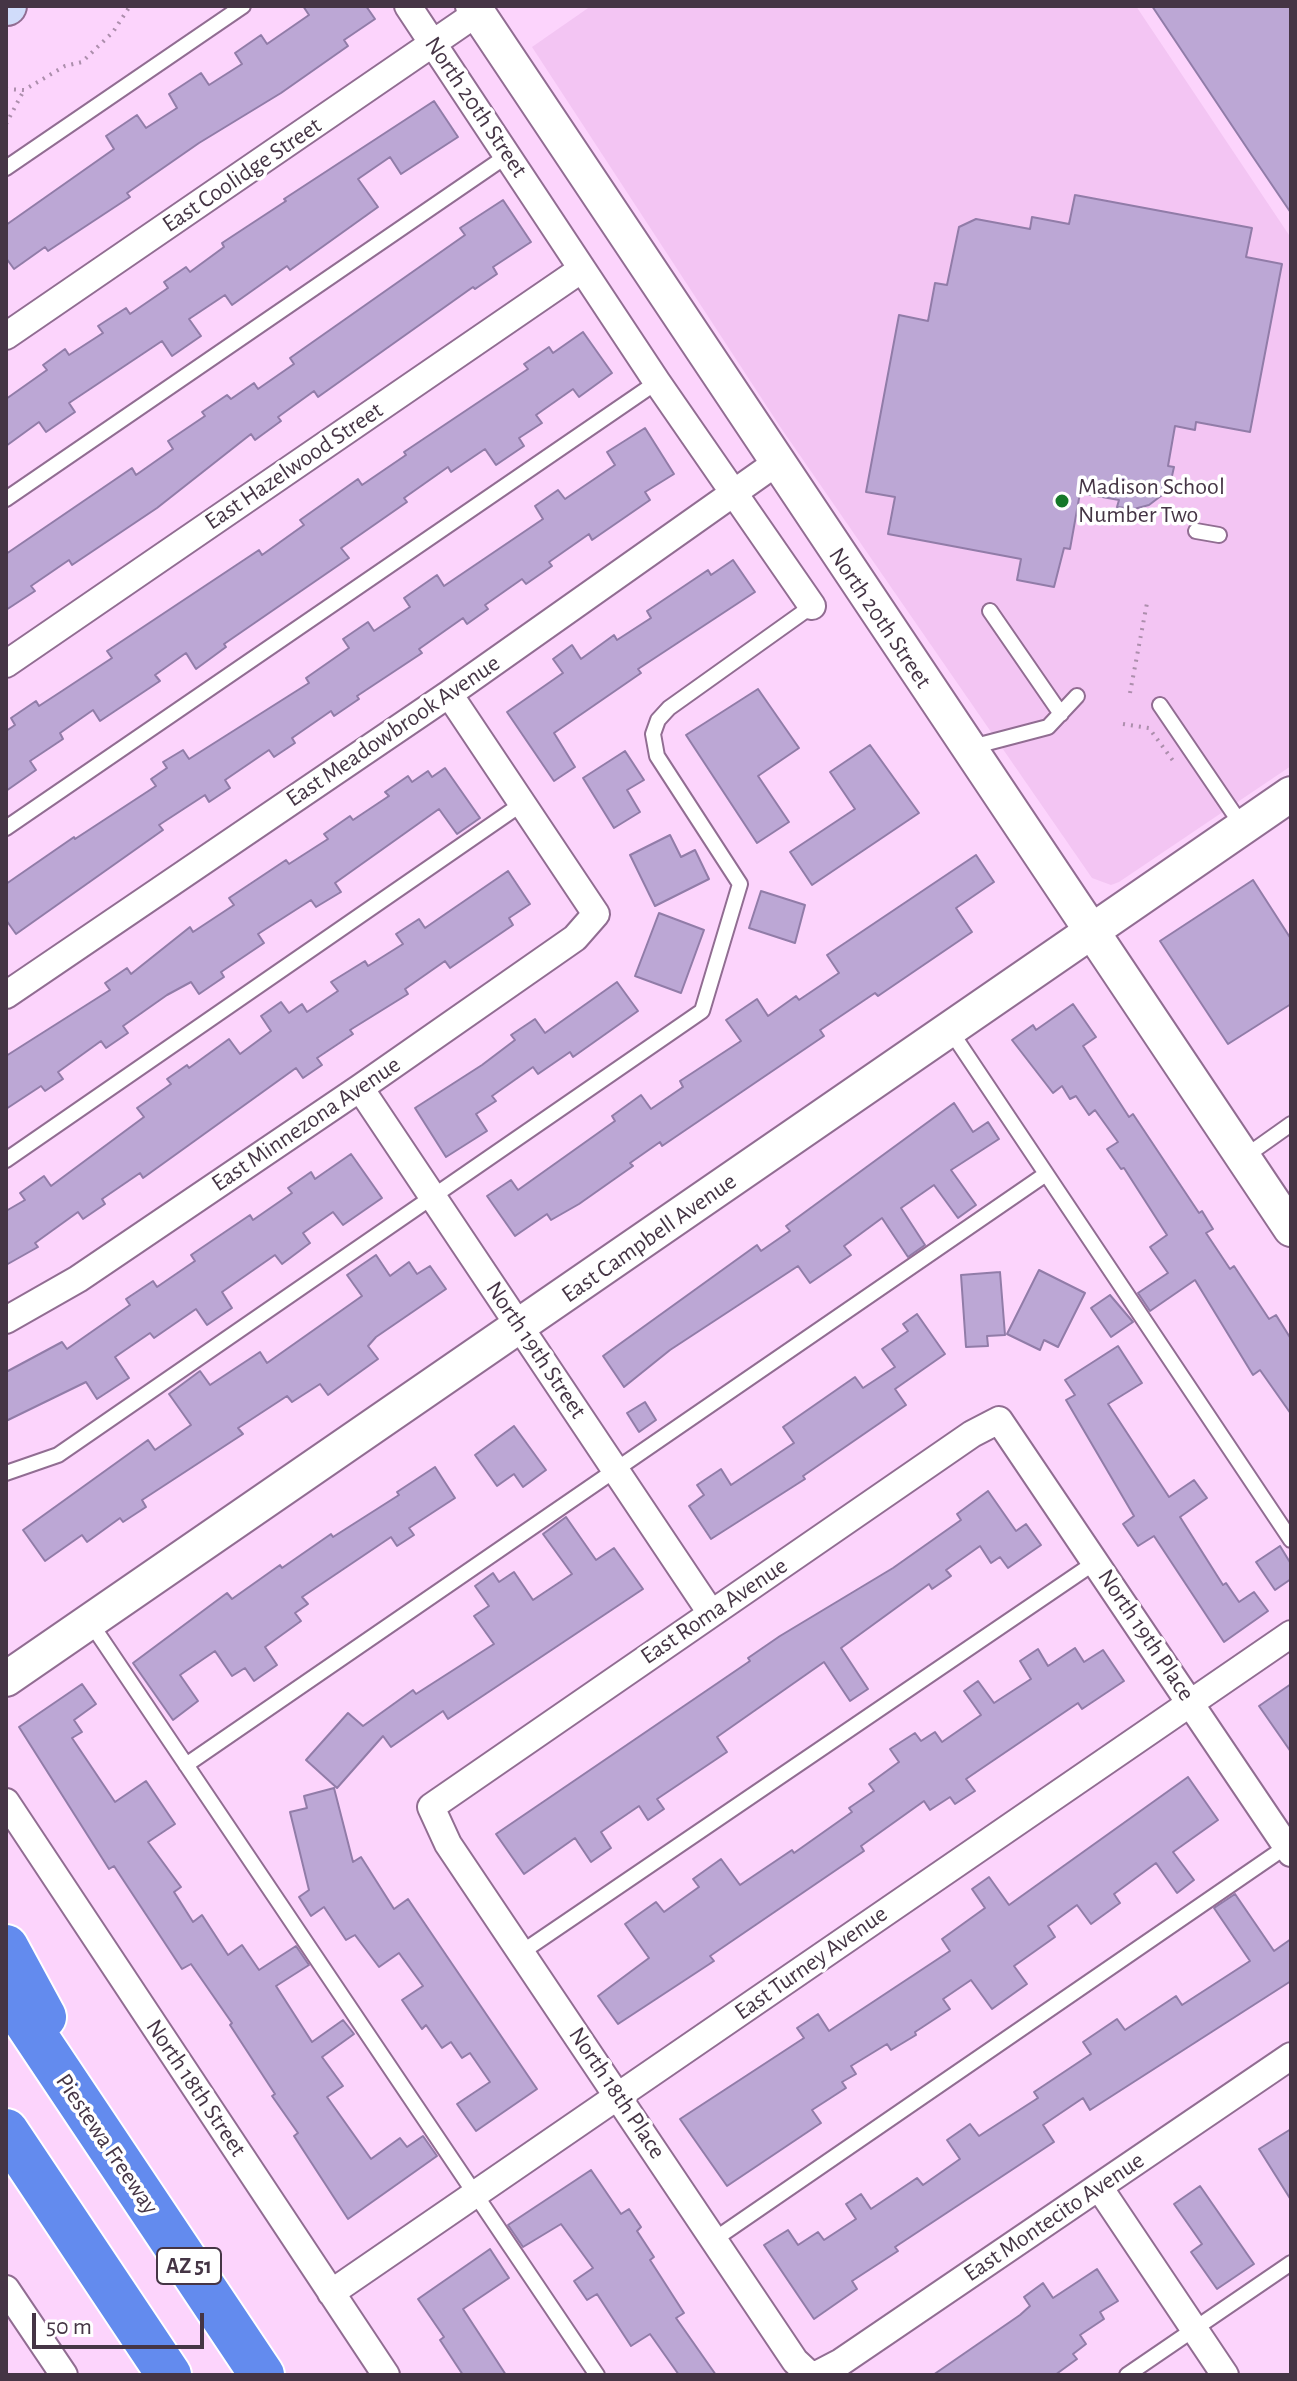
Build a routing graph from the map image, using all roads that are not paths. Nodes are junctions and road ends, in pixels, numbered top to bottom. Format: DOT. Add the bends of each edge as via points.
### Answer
graph roads {
  1 [pos="243,6"];
  2 [pos="408,6"];
  3 [pos="475,10"];
  4 [pos="434,43"];
  5 [pos="508,155"];
  6 [pos="6,168"];
  7 [pos="582,269"];
  8 [pos="6,336"];
  9 [pos="657,382"];
  10 [pos="776,463"];
  11 [pos="732,493"];
  12 [pos="6,499"];
  13 [pos="1196,531"];
  14 [pos="1219,535"];
  15 [pos="812,606"];
  16 [pos="990,611"];
  17 [pos="6,664"];
  18 [pos="449,694"];
  19 [pos="1077,696"];
  20 [pos="1160,705"];
  21 [pos="1061,714"];
  22 [pos="967,748"];
  23 [pos="1291,794"];
  24 [pos="523,803"];
  25 [pos="1243,827"];
  26 [pos="6,828"];
  27 [pos="1092,933"];
  28 [pos="6,995"];
  29 [pos="950,1030"];
  30 [pos="360,1088"];
  31 [pos="1291,1124"];
  32 [pos="1243,1158"];
  33 [pos="6,1160"];
  34 [pos="1046,1174"];
  35 [pos="433,1197"];
  36 [pos="1291,1229"];
  37 [pos="6,1320"];
  38 [pos="520,1327"];
  39 [pos="999,1420"];
  40 [pos="615,1470"];
  41 [pos="6,1473"];
  42 [pos="1291,1540"];
  43 [pos="1097,1561"];
  44 [pos="711,1613"];
  45 [pos="89,1622"];
  46 [pos="1291,1634"];
  47 [pos="6,1679"];
  48 [pos="1192,1703"];
  49 [pos="186,1765"];
  50 [pos="6,1802"];
  51 [pos="431,1807"];
  52 [pos="1289,1849"];
  53 [pos="6,1947"];
  54 [pos="522,1952"];
  55 [pos="6,1992"];
  56 [pos="1291,2056"];
  57 [pos="619,2096"];
  58 [pos="6,2131"];
  59 [pos="6,2146"];
  60 [pos="116,2157"];
  61 [pos="1099,2187"];
  62 [pos="475,2194"];
  63 [pos="49,2198"];
  64 [pos="715,2239"];
  65 [pos="1291,2263"];
  66 [pos="331,2293"];
  67 [pos="10,2303"];
  68 [pos="1194,2329"];
  69 [pos="64,2375"];
  70 [pos="169,2375"];
  71 [pos="262,2375"];
  72 [pos="386,2375"];
  73 [pos="597,2375"];
  74 [pos="813,2375"];
  75 [pos="1127,2375"];
  76 [pos="1225,2375"];
  1 -- 6 [label="lane"];
  2 -- 4 [label="street, North 20th Street"];
  3 -- 4 [label="street, East Coolidge Street"];
  3 -- 10 [label="street, North 20th Street"];
  4 -- 5 [label="street, North 20th Street"];
  4 -- 8 [label="street, East Coolidge Street"];
  5 -- 7 [label="street, North 20th Street"];
  5 -- 12 [label="lane"];
  7 -- 9 [label="street, North 20th Street"];
  7 -- 17 [label="street, East Hazelwood Street"];
  9 -- 11 [label="street, North 20th Street"];
  9 -- 26 [label="lane"];
  10 -- 11 [label="street, East Meadowbrook Avenue"];
  10 -- 22 [label="street, North 20th Street"];
  11 -- 15 [label="street, North 20th Street"];
  11 -- 18 [label="street, East Meadowbrook Avenue"];
  13 -- 14 [label="lane"];
  15 -- 35 [label="lane" via="669,708 653,734 657,756 740,884 702,1011"];
  16 -- 21 [label="lane"];
  18 -- 24 [label="street"];
  18 -- 28 [label="street, East Meadowbrook Avenue"];
  19 -- 21 [label="lane"];
  20 -- 25 [label="lane"];
  21 -- 22 [label="lane" via="1048,727"];
  22 -- 27 [label="street, North 20th Street"];
  23 -- 25 [label="street, East Campbell Avenue"];
  24 -- 30 [label="street, East Minnezona Avenue" via="596,914 575,938"];
  24 -- 33 [label="lane"];
  25 -- 27 [label="street, East Campbell Avenue"];
  27 -- 29 [label="street, East Campbell Avenue"];
  27 -- 32 [label="street, North 20th Street"];
  29 -- 34 [label="lane"];
  29 -- 38 [label="street, East Campbell Avenue"];
  30 -- 35 [label="street, North 19th Street"];
  30 -- 37 [label="street, East Minnezona Avenue" via="78,1279"];
  31 -- 32 [label="lane"];
  32 -- 36 [label="street, North 20th Street"];
  34 -- 40 [label="lane"];
  34 -- 42 [label="lane"];
  35 -- 38 [label="street, North 19th Street"];
  35 -- 41 [label="lane" via="58,1455"];
  38 -- 40 [label="street, North 19th Street"];
  38 -- 45 [label="street, East Campbell Avenue"];
  39 -- 43 [label="street, North 19th Place"];
  39 -- 44 [label="street, East Roma Avenue"];
  40 -- 44 [label="street, North 19th Street"];
  40 -- 49 [label="lane"];
  43 -- 48 [label="street, North 19th Place"];
  43 -- 54 [label="lane"];
  44 -- 51 [label="street, East Roma Avenue"];
  45 -- 47 [label="street, East Campbell Avenue"];
  45 -- 49 [label="lane"];
  46 -- 48 [label="street, East Turney Avenue"];
  48 -- 52 [label="street, North 19th Place"];
  48 -- 57 [label="street, East Turney Avenue"];
  49 -- 62 [label="lane"];
  50 -- 66 [label="street, North 18th Street"];
  51 -- 54 [label="street, North 18th Place" via="448,1844"];
  52 -- 64 [label="lane"];
  53 -- 60 [label="highway"];
  54 -- 57 [label="street, North 18th Place"];
  55 -- 60 [label="highway, Piestewa Freeway / AZ 51"];
  56 -- 61 [label="street, East Montecito Avenue"];
  57 -- 62 [label="street, East Turney Avenue"];
  57 -- 64 [label="street, North 18th Place"];
  58 -- 63 [label="highway"];
  59 -- 63 [label="highway"];
  60 -- 71 [label="highway, Piestewa Freeway / AZ 51"];
  61 -- 68 [label="street"];
  61 -- 74 [label="street, East Montecito Avenue"];
  62 -- 66 [label="street, East Turney Avenue"];
  62 -- 73 [label="lane"];
  63 -- 70 [label="highway"];
  64 -- 74 [label="street, North 18th Place" via="795,2361"];
  65 -- 68 [label="lane"];
  66 -- 72 [label="street, North 18th Street"];
  67 -- 69 [label="street"];
  68 -- 75 [label="lane"];
  68 -- 76 [label="street"];
}
